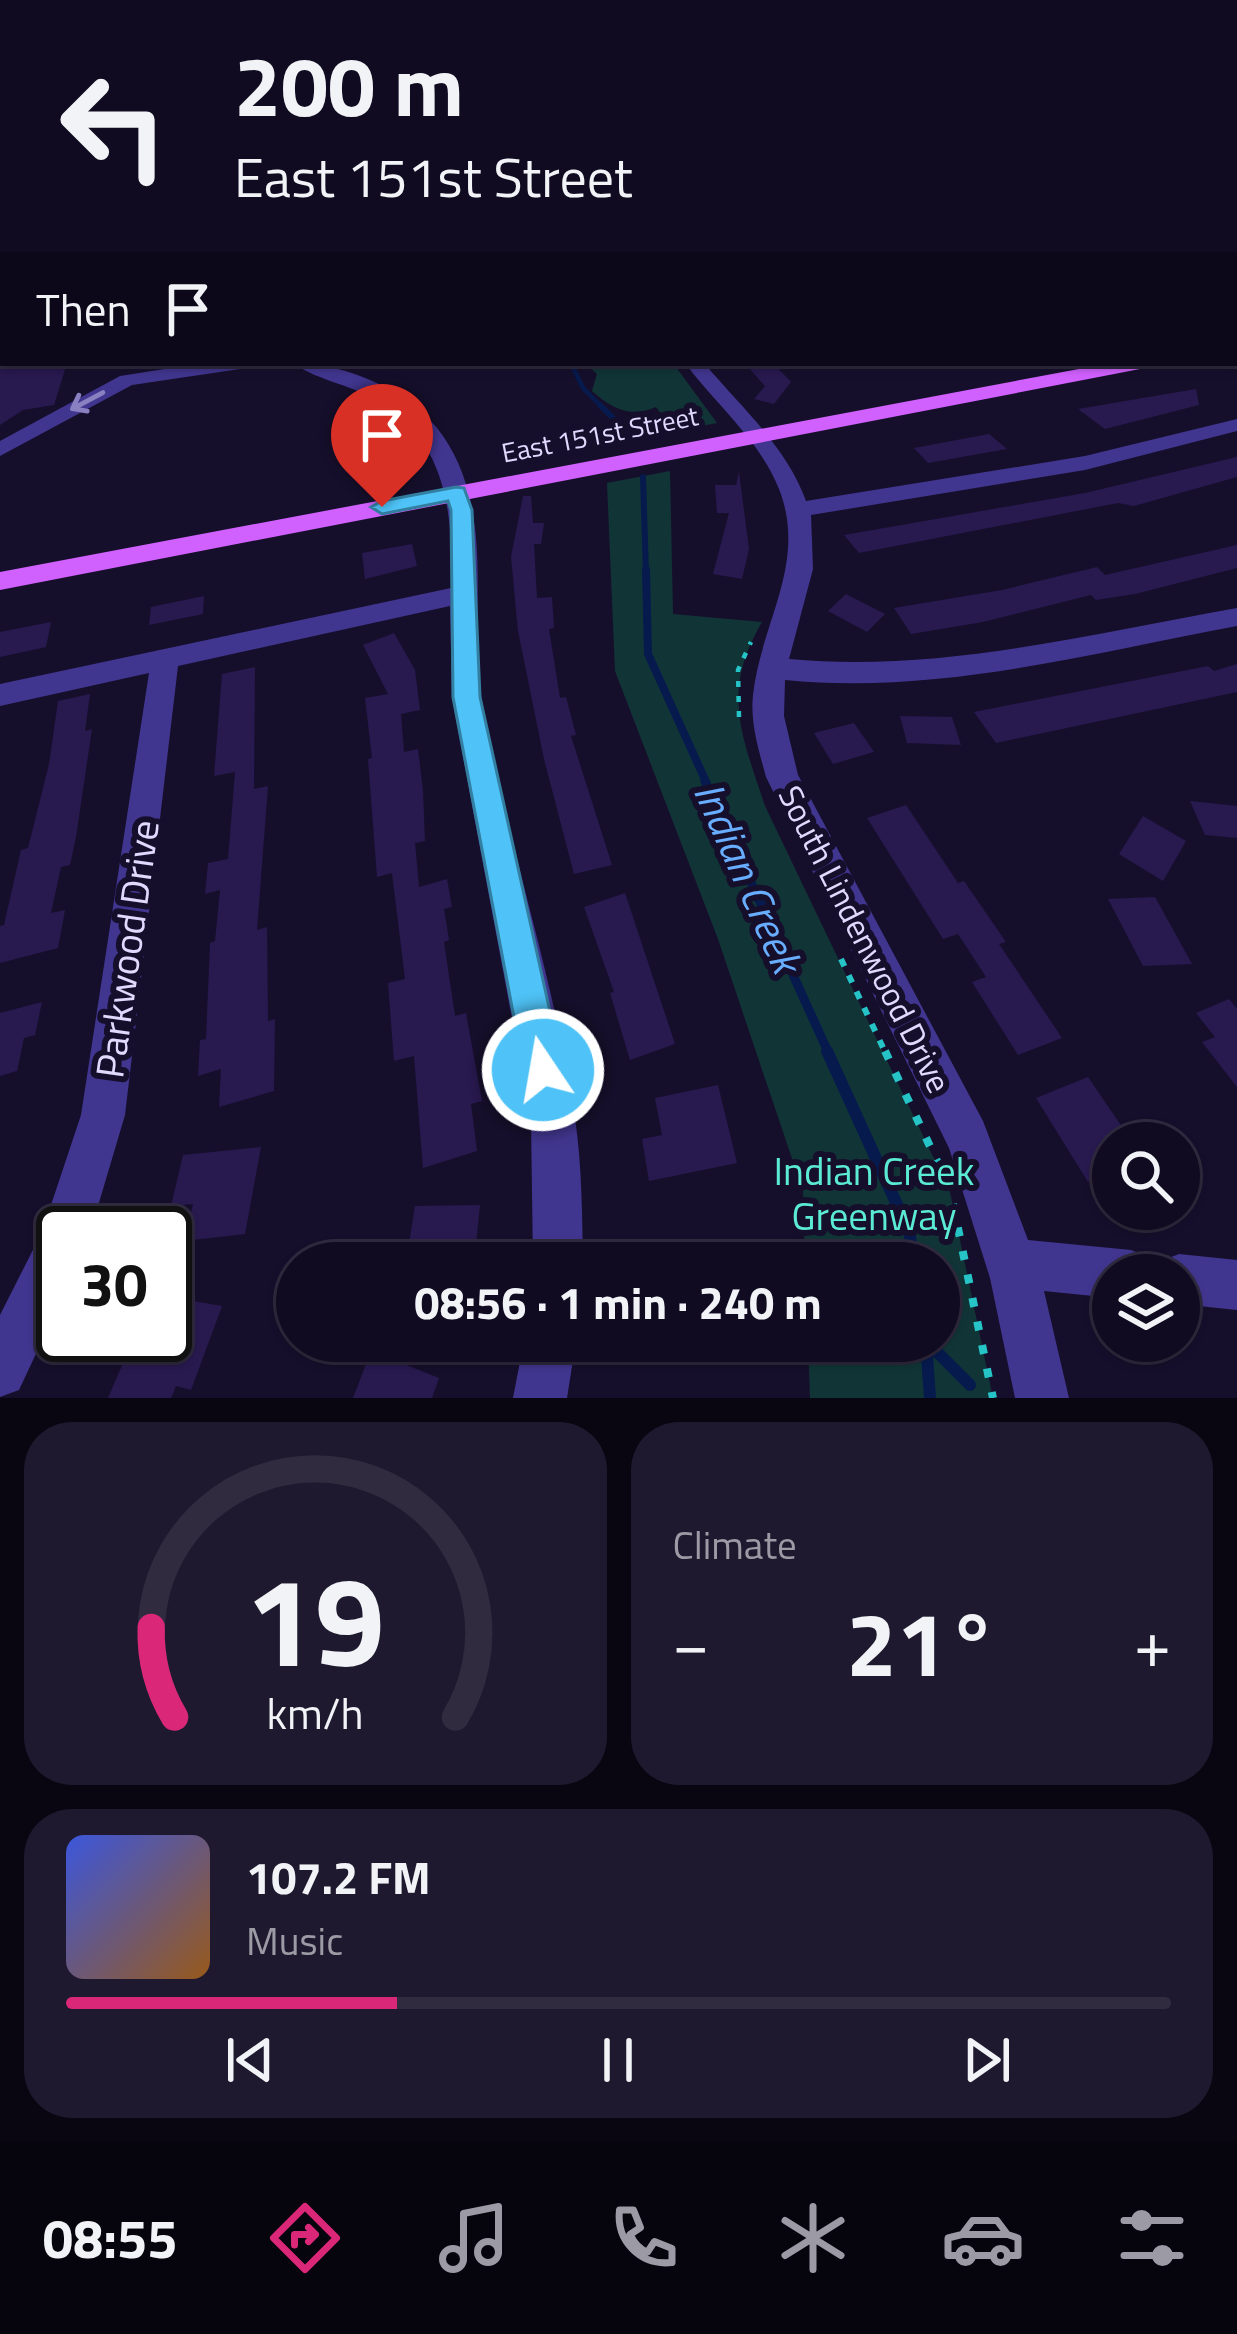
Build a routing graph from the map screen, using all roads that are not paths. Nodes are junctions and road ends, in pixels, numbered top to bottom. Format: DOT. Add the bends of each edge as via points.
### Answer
graph roads {
  1 [pos="220,366"];
  2 [pos="309,366"];
  3 [pos="696,366"];
  4 [pos="1124,366"];
  5 [pos="1237,425"];
  6 [pos="753,437"];
  7 [pos="0,450"];
  8 [pos="456,493"];
  9 [pos="797,510"];
  10 [pos="0,581"];
  11 [pos="467,593"];
  12 [pos="1237,617"];
  13 [pos="165,659"];
  14 [pos="774,668"];
  15 [pos="0,695"];
  16 [pos="74,1206"];
  17 [pos="559,1242"];
  18 [pos="1009,1263"];
  19 [pos="1092,1271"];
  20 [pos="1200,1282"];
  21 [pos="1237,1285"];
  22 [pos="36,1297"];
  23 [pos="546,1362"];
  24 [pos="0,1371"];
  25 [pos="540,1398"];
  26 [pos="1042,1398"];
  1 -- 7 [label="street, one-way" via="127,380"];
  2 -- 8 [label="street" via="416,418 436,441"];
  3 -- 6 [label="street, South Lindenwood Drive"];
  4 -- 6 [label="main road, East 151st Street"];
  5 -- 9 [label="street" via="1085,463"];
  6 -- 8 [label="main road, East 151st Street"];
  6 -- 9 [label="street, South Lindenwood Drive"];
  8 -- 10 [label="main road, East 151st Street"];
  8 -- 11 [label="street"];
  9 -- 14 [label="street, South Lindenwood Drive" via="800,588"];
  11 -- 13 [label="street"];
  11 -- 17 [label="street" via="466,697 553,1117"];
  12 -- 14 [label="street" via="937,671"];
  13 -- 15 [label="street"];
  13 -- 16 [label="street, Parkwood Drive" via="103,1114"];
  14 -- 18 [label="street, South Lindenwood Drive" via="768,696 782,777 967,1137"];
  18 -- 19 [label="street"];
  18 -- 26 [label="street, South Lindenwood Drive"];
  20 -- 21 [label="street"];
  22 -- 24 [label="street"];
  23 -- 25 [label="street"];
}
